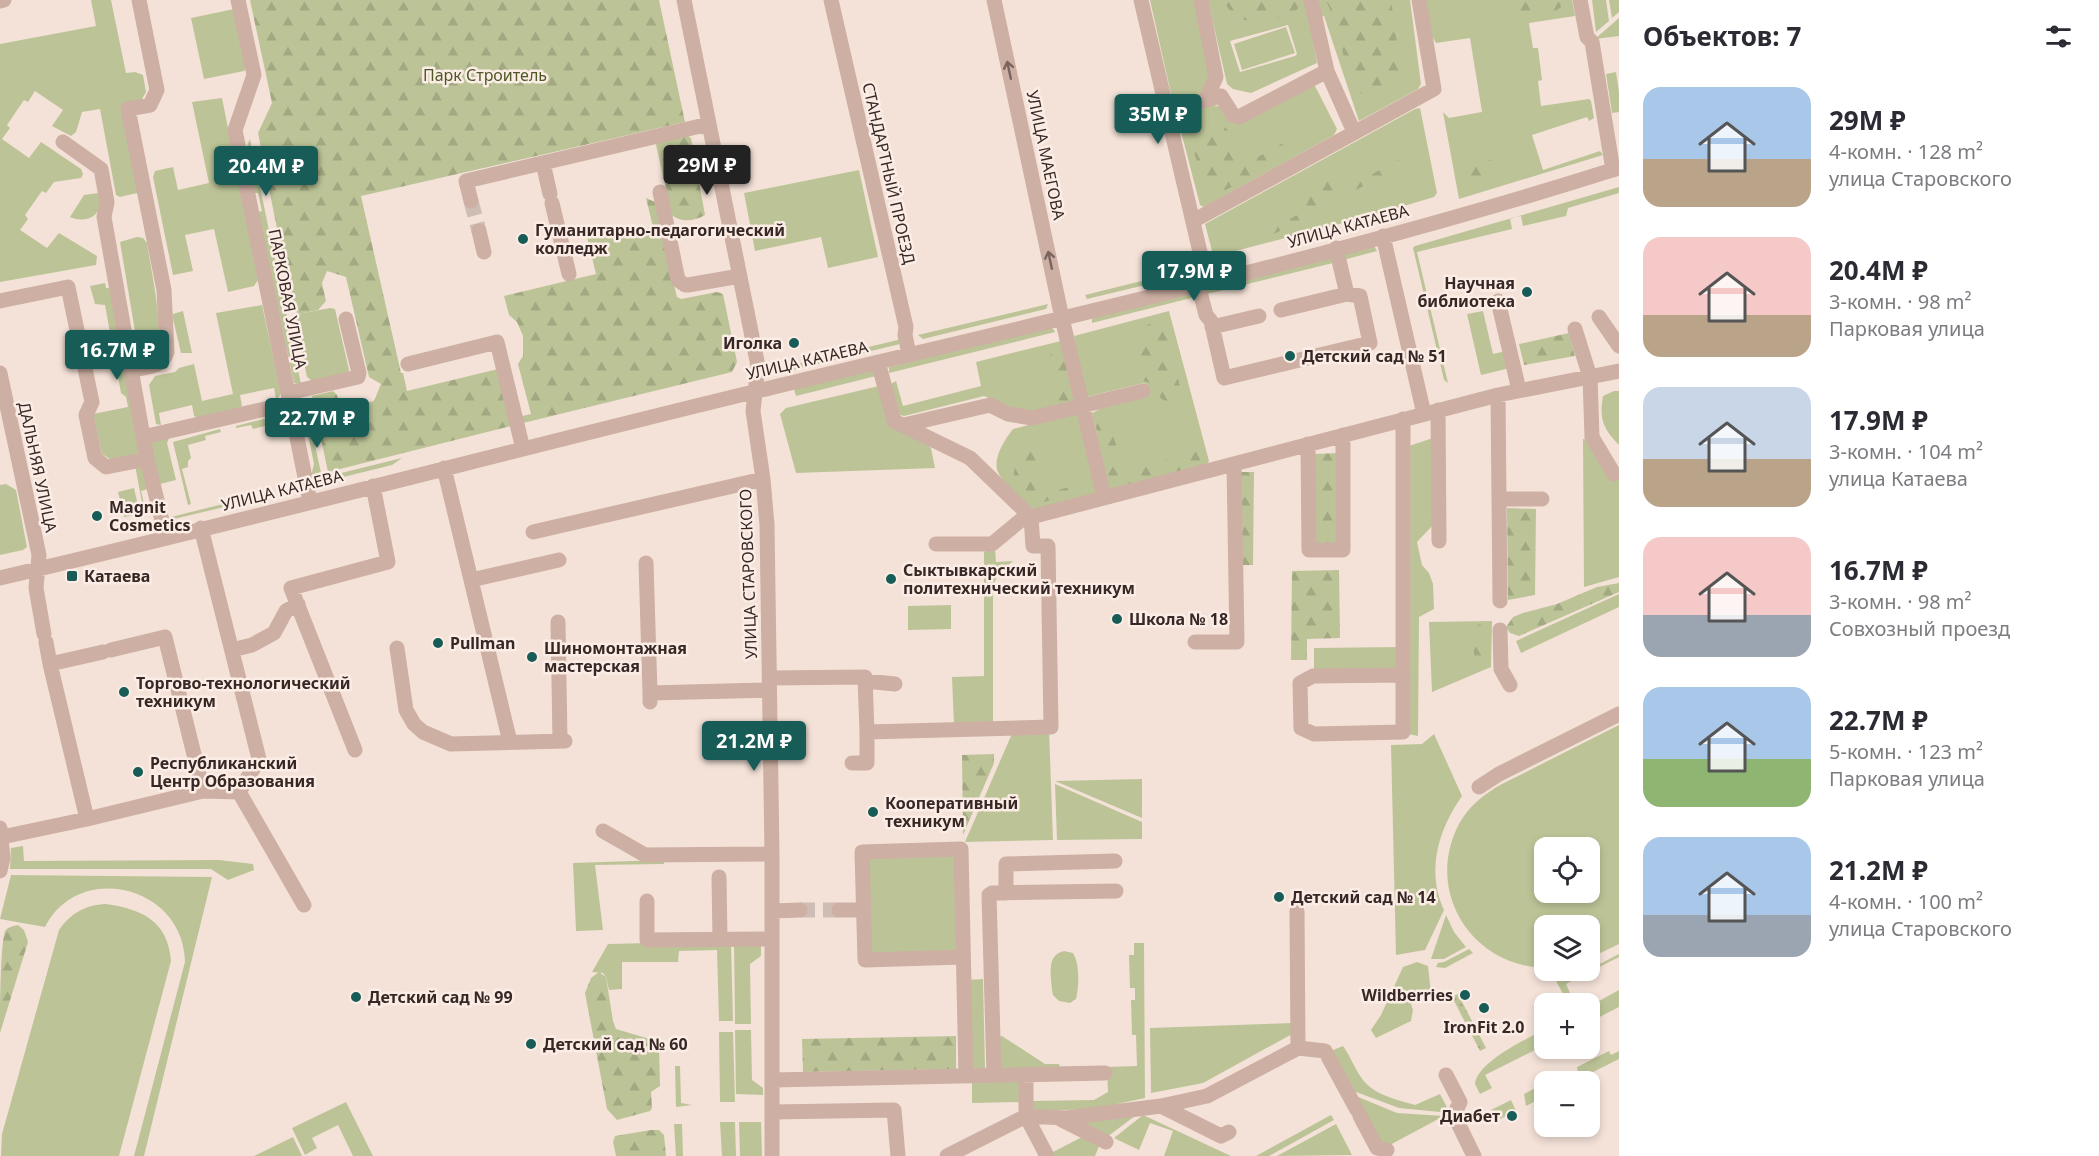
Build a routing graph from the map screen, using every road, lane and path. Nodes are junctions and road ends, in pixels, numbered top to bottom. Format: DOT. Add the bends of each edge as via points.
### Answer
graph roads {
  1 [pos="139,0"];
  2 [pos="238,0"];
  3 [pos="684,0"];
  4 [pos="831,0"];
  5 [pos="994,0"];
  6 [pos="1141,0"];
  7 [pos="1201,0"];
  8 [pos="1311,0"];
  9 [pos="1419,0"];
  10 [pos="1580,0"];
  11 [pos="1327,71"];
  12 [pos="1206,100"];
  13 [pos="1167,112"];
  14 [pos="709,124"];
  15 [pos="1354,132"];
  16 [pos="63,142"];
  17 [pos="543,163"];
  18 [pos="1616,169"];
  19 [pos="660,192"];
  20 [pos="471,201"];
  21 [pos="1193,221"];
  22 [pos="479,231"];
  23 [pos="1383,236"];
  24 [pos="1336,248"];
  25 [pos="484,252"];
  26 [pos="569,274"];
  27 [pos="740,276"];
  28 [pos="1202,283"];
  29 [pos="1347,294"];
  30 [pos="1498,300"];
  31 [pos="0,302"];
  32 [pos="1281,310"];
  33 [pos="1258,316"];
  34 [pos="1599,317"];
  35 [pos="1062,318"];
  36 [pos="346,319"];
  37 [pos="1212,327"];
  38 [pos="1575,329"];
  39 [pos="1619,346"];
  40 [pos="909,354"];
  41 [pos="878,362"];
  42 [pos="408,364"];
  43 [pos="132,370"];
  44 [pos="1619,371"];
  45 [pos="0,374"];
  46 [pos="1590,377"];
  47 [pos="1519,390"];
  48 [pos="756,391"];
  49 [pos="1143,391"];
  50 [pos="1498,394"];
  51 [pos="290,398"];
  52 [pos="1083,406"];
  53 [pos="1431,412"];
  54 [pos="1403,419"];
  55 [pos="904,425"];
  56 [pos="1343,435"];
  57 [pos="143,437"];
  58 [pos="1308,444"];
  59 [pos="523,449"];
  60 [pos="147,459"];
  61 [pos="1234,464"];
  62 [pos="444,468"];
  63 [pos="1614,474"];
  64 [pos="763,479"];
  65 [pos="373,486"];
  66 [pos="1104,497"];
  67 [pos="1499,499"];
  68 [pos="1542,499"];
  69 [pos="310,502"];
  70 [pos="1031,517"];
  71 [pos="201,528"];
  72 [pos="533,532"];
  73 [pos="166,537"];
  74 [pos="1439,541"];
  75 [pos="936,544"];
  76 [pos="559,560"];
  77 [pos="646,563"];
  78 [pos="38,569"];
  79 [pos="0,578"];
  80 [pos="471,580"];
  81 [pos="1500,601"];
  82 [pos="298,604"];
  83 [pos="558,622"];
  84 [pos="1500,630"];
  85 [pos="1195,642"];
  86 [pos="397,648"];
  87 [pos="232,650"];
  88 [pos="50,664"];
  89 [pos="1403,675"];
  90 [pos="865,681"];
  91 [pos="769,684"];
  92 [pos="896,684"];
  93 [pos="1510,685"];
  94 [pos="1619,714"];
  95 [pos="867,732"];
  96 [pos="510,742"];
  97 [pos="356,750"];
  98 [pos="852,763"];
  99 [pos="1479,787"];
  100 [pos="203,791"];
  101 [pos="239,792"];
  102 [pos="87,819"];
  103 [pos="603,831"];
  104 [pos="1,833"];
  105 [pos="772,854"];
  106 [pos="1115,861"];
  107 [pos="0,871"];
  108 [pos="719,877"];
  109 [pos="1116,891"];
  110 [pos="1006,893"];
  111 [pos="647,901"];
  112 [pos="304,905"];
  113 [pos="800,910"];
  114 [pos="839,910"];
  115 [pos="864,910"];
  116 [pos="772,911"];
  117 [pos="1297,911"];
  118 [pos="720,939"];
  119 [pos="772,939"];
  120 [pos="963,957"];
  121 [pos="1298,1047"];
  122 [pos="1105,1073"];
  123 [pos="1026,1074"];
  124 [pos="994,1075"];
  125 [pos="1446,1075"];
  126 [pos="966,1076"];
  127 [pos="772,1080"];
  128 [pos="1161,1106"];
  129 [pos="772,1112"];
  130 [pos="1026,1116"];
  131 [pos="1059,1118"];
  132 [pos="1229,1132"];
  133 [pos="1106,1142"];
  134 [pos="1388,1150"];
  135 [pos="772,1156"];
  136 [pos="898,1156"];
  137 [pos="947,1156"];
  138 [pos="1047,1156"];
  139 [pos="1474,1156"];
  1 -- 43 [label="street" via="157,90 150,105 128,109 164,290 167,351 157,365"];
  2 -- 51 [label="street, ПАРКОВАЯ УЛИЦА" via="254,75 236,130"];
  3 -- 14 [label="street, УЛИЦА СТАРОВСКОГО"];
  4 -- 40 [label="street, СТАНДАРТНЫЙ ПРОЕЗД"];
  35 -- 5 [label="street, УЛИЦА МАЕГОВА, one-way"];
  6 -- 13 [label="street"];
  7 -- 12 [label="street" via="1216,77"];
  8 -- 11 [label="street"];
  9 -- 15 [label="street" via="1434,89"];
  10 -- 18 [label="street"];
  11 -- 12 [label="street" via="1239,117 1233,115 1221,96"];
  11 -- 15 [label="street"];
  12 -- 13 [label="street"];
  13 -- 21 [label="street"];
  14 -- 17 [label="street"];
  14 -- 27 [label="street, УЛИЦА СТАРОВСКОГО"];
  15 -- 21 [label="street"];
  16 -- 43 [label="street" via="101,169 107,202 104,217"];
  17 -- 20 [label="street" via="466,181"];
  17 -- 26 [label="street"];
  18 -- 23 [label="street, УЛИЦА КАТАЕВА"];
  19 -- 27 [label="street" via="681,284"];
  21 -- 28 [label="street"];
  22 -- 25 [label="street"];
  23 -- 24 [label="street, УЛИЦА КАТАЕВА"];
  23 -- 53 [label="street"];
  24 -- 28 [label="street, УЛИЦА КАТАЕВА"];
  24 -- 29 [label="street"];
  27 -- 48 [label="street, УЛИЦА СТАРОВСКОГО" via="758,366"];
  28 -- 35 [label="street, УЛИЦА КАТАЕВА"];
  28 -- 37 [label="street" via="1206,315"];
  29 -- 32 [label="street"];
  29 -- 37 [label="street" via="1360,296 1370,343 1224,378"];
  30 -- 47 [label="street"];
  31 -- 60 [label="street" via="68,287 92,402 86,415 95,458 106,466"];
  33 -- 37 [label="street"];
  34 -- 39 [label="street"];
  35 -- 40 [label="street, УЛИЦА КАТАЕВА"];
  35 -- 52 [label="street, УЛИЦА МАЕГОВА"];
  36 -- 51 [label="street" via="358,377"];
  38 -- 46 [label="street"];
  40 -- 41 [label="street, УЛИЦА КАТАЕВА"];
  41 -- 48 [label="street, УЛИЦА КАТАЕВА"];
  41 -- 55 [label="street" via="894,421"];
  42 -- 59 [label="street" via="497,342"];
  43 -- 57 [label="street"];
  44 -- 46 [label="street"];
  45 -- 78 [label="street, ДАЛЬНЯЯ УЛИЦА" via="39,555"];
  46 -- 47 [label="street"];
  46 -- 63 [label="street" via="1592,437"];
  47 -- 50 [label="street"];
  48 -- 59 [label="street, УЛИЦА КАТАЕВА"];
  48 -- 64 [label="street, УЛИЦА СТАРОВСКОГО" via="753,411"];
  49 -- 52 [label="street"];
  50 -- 53 [label="street"];
  50 -- 67 [label="street"];
  51 -- 57 [label="street"];
  51 -- 69 [label="street, ПАРКОВАЯ УЛИЦА"];
  52 -- 55 [label="street" via="1025,418 990,405"];
  52 -- 66 [label="street, УЛИЦА МАЕГОВА"];
  53 -- 54 [label="street"];
  53 -- 74 [label="street"];
  54 -- 56 [label="street"];
  54 -- 89 [label="street"];
  55 -- 70 [label="street" via="970,458"];
  56 -- 58 [label="street"];
  56 -- 58 [label="street" via="1343,550 1309,550"];
  57 -- 60 [label="street"];
  58 -- 61 [label="street"];
  59 -- 62 [label="street, УЛИЦА КАТАЕВА"];
  60 -- 73 [label="street"];
  61 -- 66 [label="street"];
  61 -- 85 [label="street" via="1237,642"];
  62 -- 65 [label="street, УЛИЦА КАТАЕВА"];
  62 -- 80 [label="street"];
  64 -- 72 [label="street"];
  64 -- 91 [label="street, УЛИЦА СТАРОВСКОГО"];
  65 -- 69 [label="street, УЛИЦА КАТАЕВА"];
  65 -- 82 [label="street" via="388,562 291,588"];
  66 -- 70 [label="street"];
  67 -- 68 [label="street"];
  67 -- 81 [label="street"];
  69 -- 71 [label="street, УЛИЦА КАТАЕВА"];
  70 -- 75 [label="street" via="1021,520 992,544"];
  70 -- 95 [label="street" via="1034,546 1048,546 1051,727"];
  71 -- 73 [label="street, УЛИЦА КАТАЕВА"];
  71 -- 87 [label="street"];
  73 -- 78 [label="street, УЛИЦА КАТАЕВА"];
  76 -- 80 [label="street"];
  77 -- 91 [label="street" via="650,698"];
  78 -- 79 [label="street, УЛИЦА КАТАЕВА"];
  78 -- 88 [label="street, ДАЛЬНЯЯ УЛИЦА" via="36,588"];
  80 -- 96 [label="street"];
  82 -- 87 [label="street" via="286,611 274,633"];
  82 -- 97 [label="street"];
  83 -- 96 [label="street" via="563,741"];
  84 -- 93 [label="street" via="1501,669"];
  86 -- 96 [label="street" via="406,710 423,732 451,744"];
  87 -- 101 [label="street" via="259,759"];
  88 -- 100 [label="street" via="165,637"];
  88 -- 102 [label="street, ДАЛЬНЯЯ УЛИЦА"];
  89 -- 89 [label="street" via="1403,732 1314,734 1301,728 1300,683 1307,679"];
  90 -- 91 [label="street" via="865,677"];
  90 -- 92 [label="street"];
  90 -- 95 [label="street"];
  91 -- 105 [label="street, УЛИЦА СТАРОВСКОГО"];
  94 -- 99 [label="street"];
  95 -- 98 [label="street" via="867,763"];
  100 -- 101 [label="street"];
  100 -- 102 [label="street"];
  101 -- 112 [label="street"];
  102 -- 104 [label="street"];
  103 -- 105 [label="street" via="645,855"];
  104 -- 107 [label="street"];
  105 -- 116 [label="street, УЛИЦА СТАРОВСКОГО"];
  106 -- 110 [label="street" via="1006,864"];
  108 -- 118 [label="street"];
  109 -- 110 [label="street"];
  110 -- 124 [label="street" via="992,893 989,900"];
  111 -- 118 [label="street" via="647,940"];
  113 -- 116 [label="street"];
  114 -- 115 [label="street"];
  115 -- 120 [label="street" via="865,960"];
  115 -- 120 [label="street" via="862,852 960,849"];
  116 -- 119 [label="street, УЛИЦА СТАРОВСКОГО"];
  117 -- 121 [label="street"];
  118 -- 119 [label="street"];
  119 -- 127 [label="street, УЛИЦА СТАРОВСКОГО"];
  120 -- 126 [label="street"];
  121 -- 128 [label="street" via="1207,1096"];
  121 -- 134 [label="street" via="1325,1051 1377,1148"];
  122 -- 123 [label="street"];
  123 -- 124 [label="street"];
  123 -- 130 [label="street"];
  124 -- 126 [label="street"];
  125 -- 139 [label="street" via="1460,1102 1454,1115"];
  126 -- 127 [label="street"];
  127 -- 129 [label="street, УЛИЦА СТАРОВСКОГО"];
  128 -- 131 [label="street"];
  128 -- 132 [label="street" via="1221,1136"];
  129 -- 135 [label="street, УЛИЦА СТАРОВСКОГО"];
  129 -- 136 [label="street" via="894,1110"];
  130 -- 131 [label="street"];
  130 -- 137 [label="street"];
  130 -- 138 [label="street"];
  131 -- 133 [label="street"];
}
